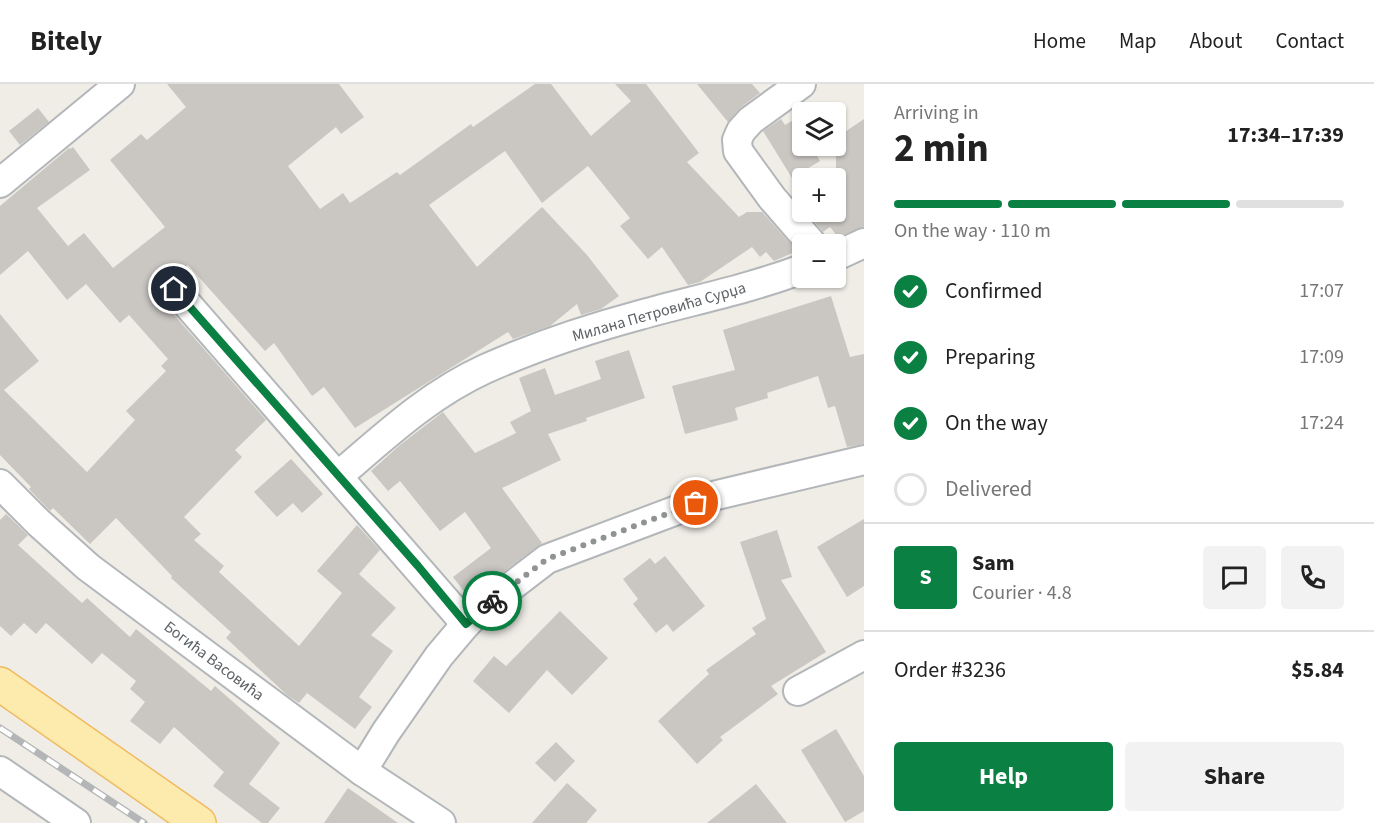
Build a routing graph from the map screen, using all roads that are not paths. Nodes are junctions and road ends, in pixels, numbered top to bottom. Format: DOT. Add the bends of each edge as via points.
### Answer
graph roads {
  1 [pos="120,84"];
  2 [pos="801,84"];
  3 [pos="0,183"];
  4 [pos="803,234"];
  5 [pos="864,243"];
  6 [pos="846,251"];
  7 [pos="792,272"];
  8 [pos="174,289"];
  9 [pos="864,460"];
  10 [pos="338,476"];
  11 [pos="0,484"];
  12 [pos="466,624"];
  13 [pos="864,655"];
  14 [pos="0,684"];
  15 [pos="798,691"];
  16 [pos="0,771"];
  17 [pos="362,771"];
  18 [pos="76,823"];
  19 [pos="199,823"];
  20 [pos="441,823"];
  1 -- 3 [label="street"];
  2 -- 4 [label="street" via="751,120 737,140 738,151"];
  5 -- 6 [label="street"];
  7 -- 10 [label="street, Милана Петровића Сурџа" via="719,296 612,323 484,369 415,411"];
  8 -- 10 [label="street"];
  9 -- 12 [label="street" via="717,495 547,559"];
  10 -- 12 [label="street"];
  11 -- 17 [label="street, Богића Васовића" via="88,567"];
  12 -- 17 [label="street"];
  13 -- 15 [label="street"];
  14 -- 19 [label="main road"];
  16 -- 18 [label="street"];
  17 -- 20 [label="street, Богића Васовића"];
}
